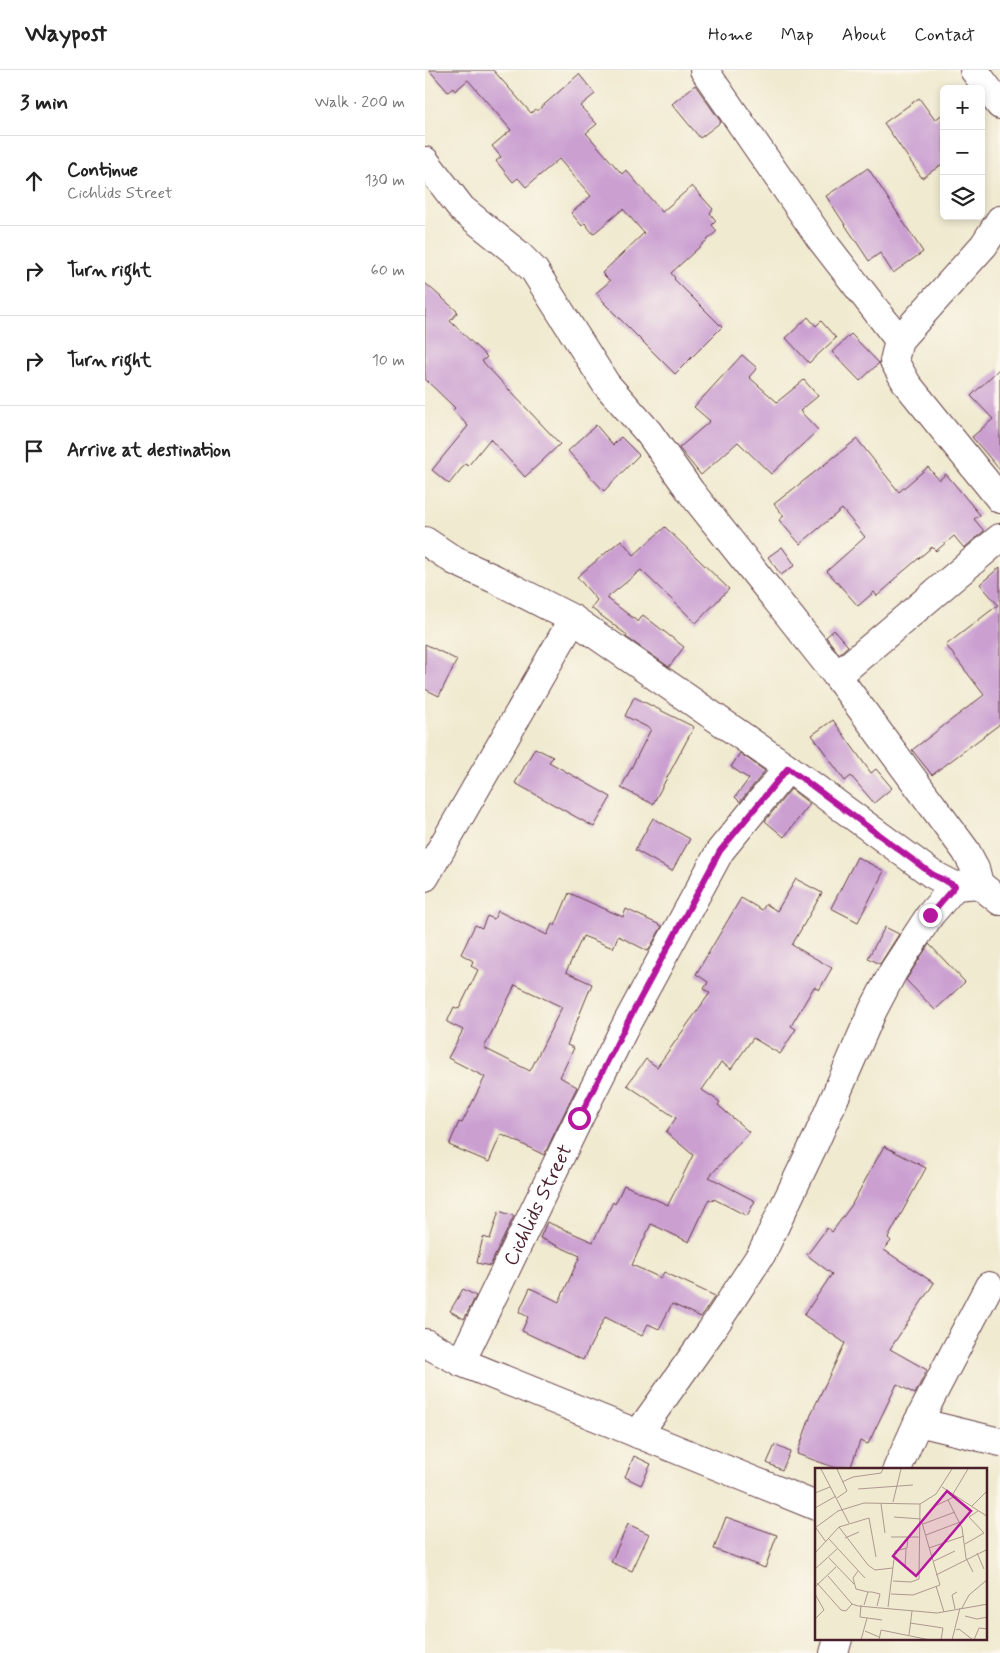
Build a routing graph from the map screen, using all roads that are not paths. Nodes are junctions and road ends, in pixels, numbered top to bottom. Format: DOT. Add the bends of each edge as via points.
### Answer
graph roads {
  1 [pos="704,70"];
  2 [pos="974,70"];
  3 [pos="1000,105"];
  4 [pos="425,161"];
  5 [pos="1000,220"];
  6 [pos="899,340"];
  7 [pos="1000,499"];
  8 [pos="1000,538"];
  9 [pos="425,541"];
  10 [pos="573,619"];
  11 [pos="837,676"];
  12 [pos="788,768"];
  13 [pos="425,877"];
  14 [pos="967,885"];
  15 [pos="1000,901"];
  16 [pos="989,1286"];
  17 [pos="425,1343"];
  18 [pos="461,1362"];
  19 [pos="918,1422"];
  20 [pos="638,1434"];
  21 [pos="1000,1442"];
  22 [pos="897,1468"];
  23 [pos="815,1506"];
  24 [pos="838,1640"];
  25 [pos="834,1653"];
  1 -- 6 [label="street" via="820,238"];
  2 -- 3 [label="street"];
  4 -- 11 [label="street" via="461,209 534,270 606,384 649,433 691,492"];
  5 -- 6 [label="street" via="984,245"];
  6 -- 7 [label="street" via="894,361 907,384"];
  8 -- 11 [label="street"];
  9 -- 10 [label="street" via="455,560"];
  10 -- 12 [label="street"];
  10 -- 13 [label="street"];
  11 -- 14 [label="street" via="966,851 975,868"];
  12 -- 14 [label="street" via="932,874"];
  12 -- 18 [label="street, Cichlids Street" via="720,851 627,1023"];
  14 -- 15 [label="street"];
  14 -- 20 [label="street" via="930,915 894,970 762,1253"];
  16 -- 19 [label="street"];
  17 -- 18 [label="street"];
  18 -- 20 [label="street"];
  19 -- 21 [label="street"];
  19 -- 22 [label="street"];
  20 -- 23 [label="street"];
  24 -- 25 [label="street"];
}
